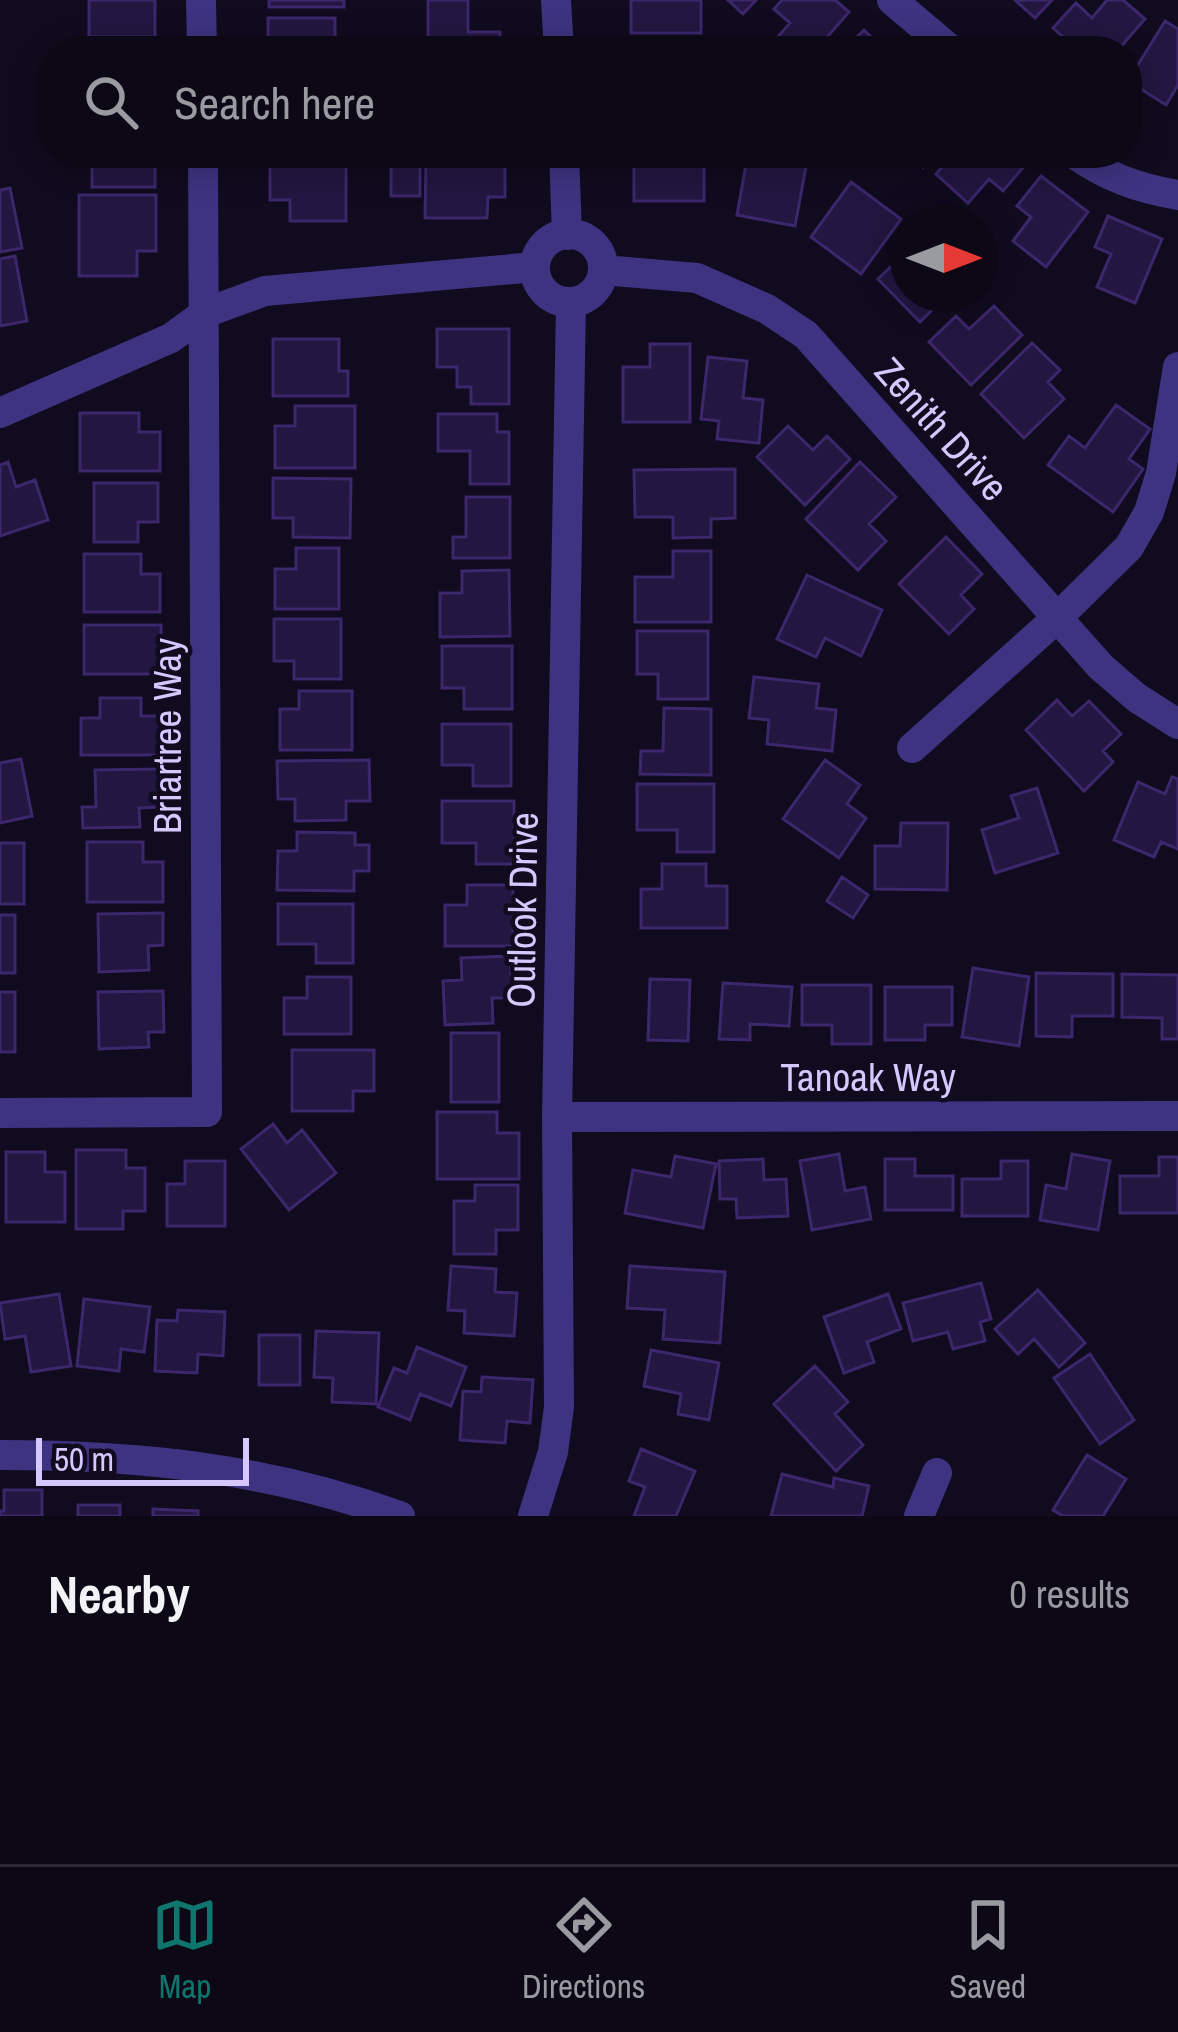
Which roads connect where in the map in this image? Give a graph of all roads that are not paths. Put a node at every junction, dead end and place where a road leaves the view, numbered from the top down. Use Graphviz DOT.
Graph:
graph roads {
  1 [pos="201,0"];
  2 [pos="556,0"];
  3 [pos="892,0"];
  4 [pos="202,36"];
  5 [pos="558,36"];
  6 [pos="934,36"];
  7 [pos="203,168"];
  8 [pos="564,168"];
  9 [pos="1098,168"];
  10 [pos="1178,195"];
  11 [pos="567,235"];
  12 [pos="535,267"];
  13 [pos="603,270"];
  14 [pos="571,302"];
  15 [pos="205,313"];
  16 [pos="1178,367"];
  17 [pos="0,413"];
  18 [pos="1057,618"];
  19 [pos="1178,724"];
  20 [pos="912,748"];
  21 [pos="0,1113"];
  22 [pos="1178,1116"];
  23 [pos="557,1117"];
  24 [pos="0,1455"];
  25 [pos="937,1473"];
  26 [pos="400,1516"];
  27 [pos="533,1516"];
  28 [pos="919,1516"];
  1 -- 4 [label="street"];
  2 -- 5 [label="street"];
  3 -- 6 [label="street"];
  7 -- 15 [label="street, Briartree Way"];
  8 -- 11 [label="street"];
  9 -- 10 [label="street"];
  11 -- 12 [label="street"];
  11 -- 13 [label="street"];
  12 -- 14 [label="street"];
  12 -- 15 [label="street"];
  13 -- 14 [label="street"];
  13 -- 18 [label="street, Zenith Drive"];
  14 -- 23 [label="street, Outlook Drive"];
  15 -- 17 [label="street"];
  15 -- 21 [label="street, Briartree Way"];
  16 -- 18 [label="street"];
  18 -- 19 [label="street, Zenith Drive"];
  18 -- 20 [label="street"];
  22 -- 23 [label="street, Tanoak Way"];
  23 -- 27 [label="street, Outlook Drive"];
  24 -- 26 [label="street"];
  25 -- 28 [label="street"];
}
